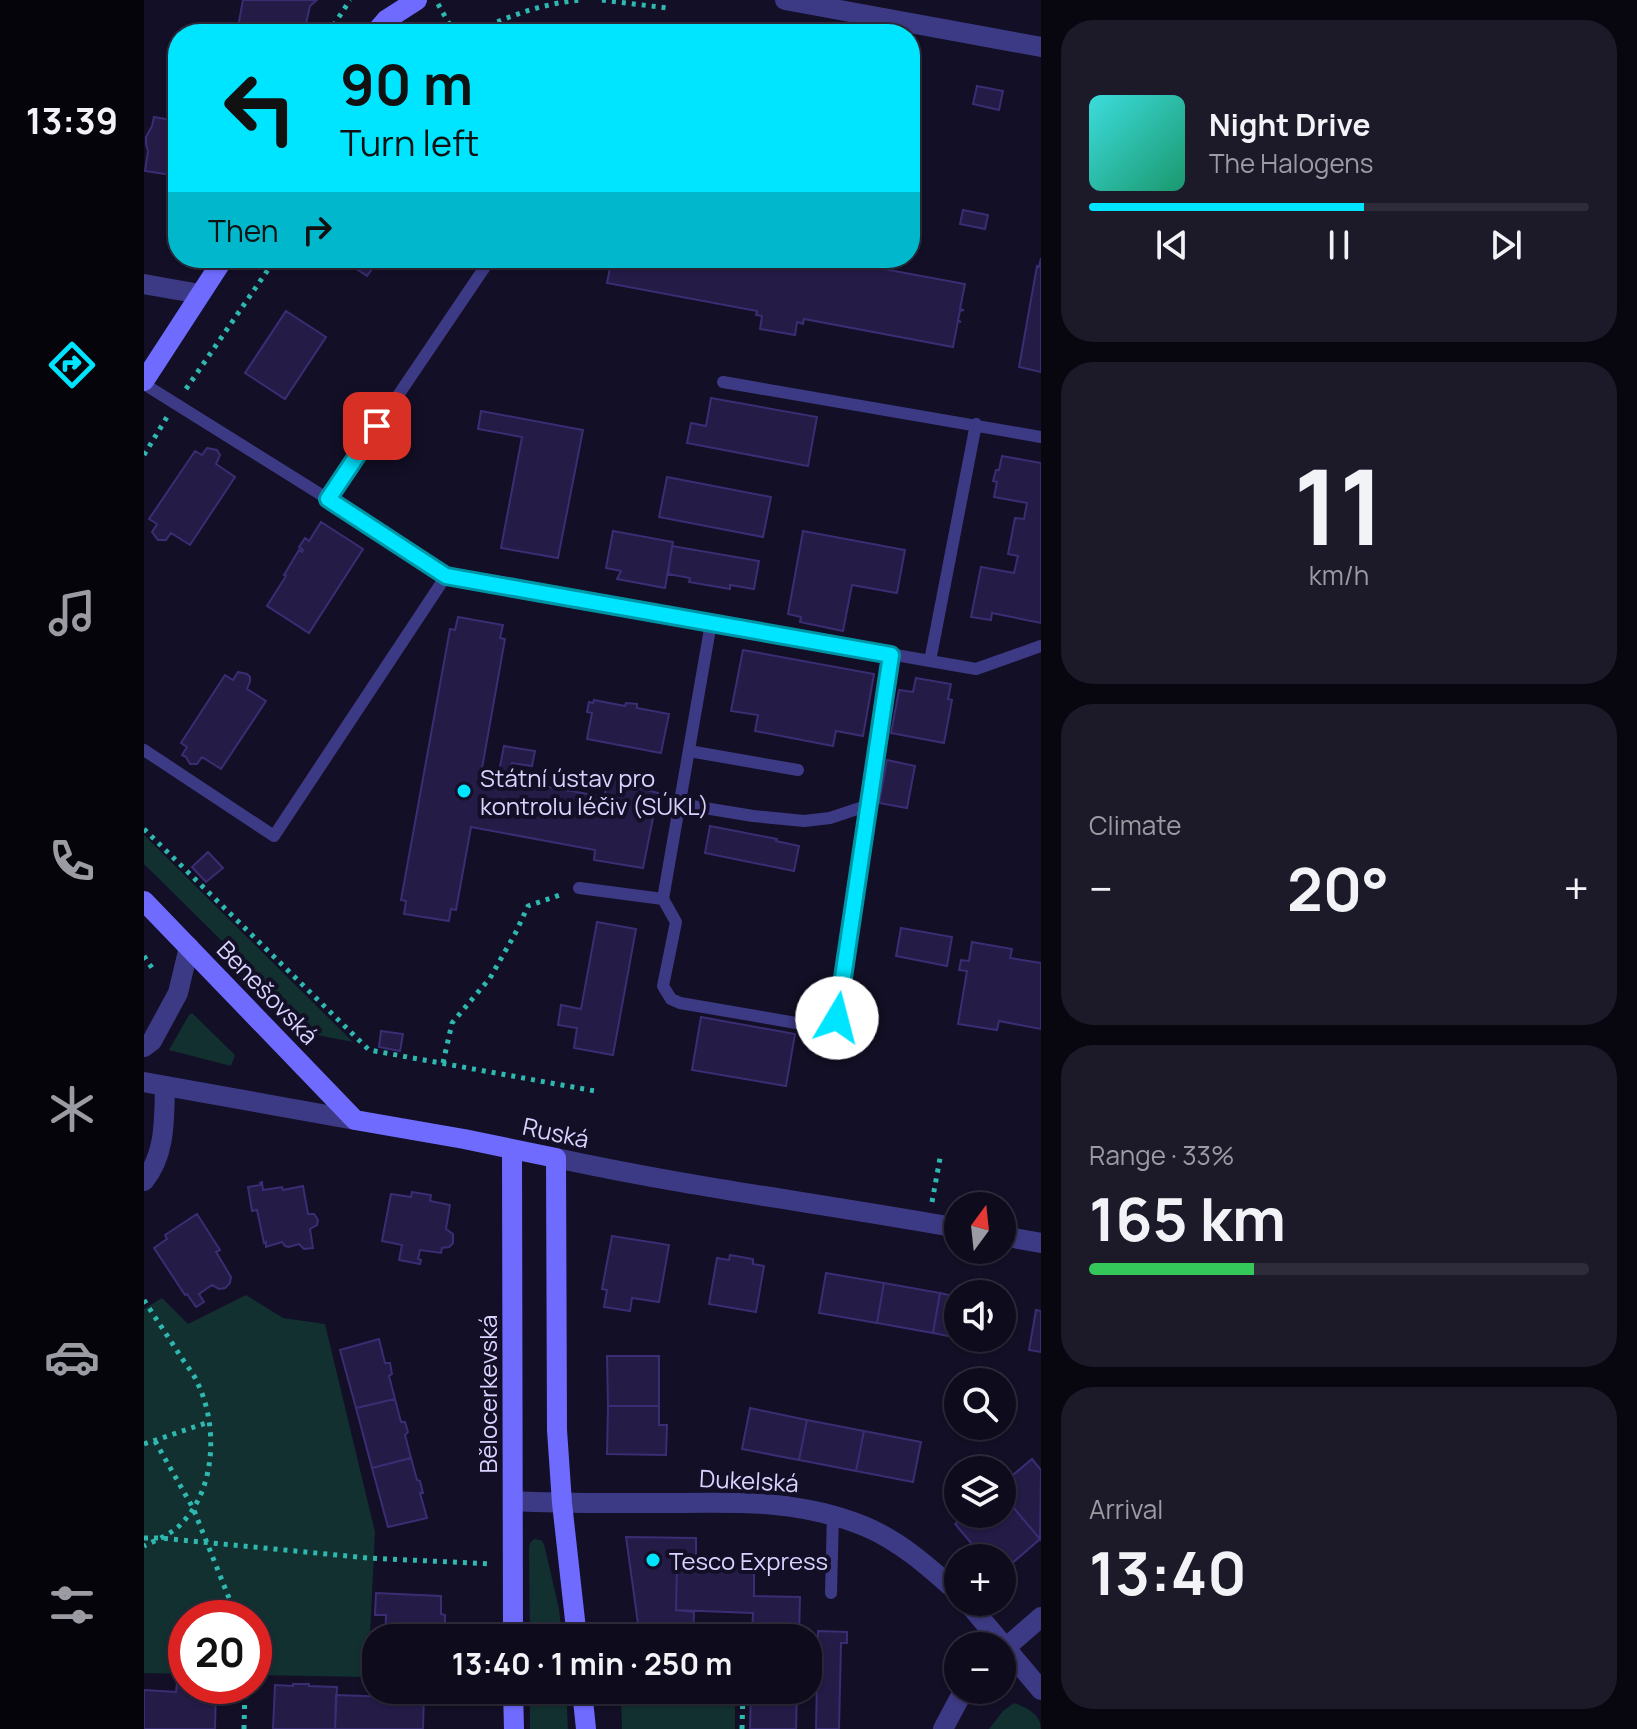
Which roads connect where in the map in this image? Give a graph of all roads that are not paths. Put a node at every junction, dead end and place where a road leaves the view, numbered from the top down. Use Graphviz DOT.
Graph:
graph roads {
  1 [pos="417,0"];
  2 [pos="785,0"];
  3 [pos="382,18"];
  4 [pos="916,24"];
  5 [pos="920,25"];
  6 [pos="1041,47"];
  7 [pos="217,268"];
  8 [pos="484,268"];
  9 [pos="144,284"];
  10 [pos="200,294"];
  11 [pos="144,382"];
  12 [pos="723,382"];
  13 [pos="976,424"];
  14 [pos="1041,437"];
  15 [pos="328,499"];
  16 [pos="446,576"];
  17 [pos="711,623"];
  18 [pos="1041,646"];
  19 [pos="891,655"];
  20 [pos="930,661"];
  21 [pos="144,750"];
  22 [pos="689,751"];
  23 [pos="798,770"];
  24 [pos="680,804"];
  25 [pos="869,805"];
  26 [pos="579,888"];
  27 [pos="663,899"];
  28 [pos="144,901"];
  29 [pos="189,947"];
  30 [pos="144,1047"];
  31 [pos="144,1082"];
  32 [pos="165,1086"];
  33 [pos="355,1120"];
  34 [pos="512,1150"];
  35 [pos="556,1158"];
  36 [pos="144,1181"];
  37 [pos="944,1225"];
  38 [pos="1016,1239"];
  39 [pos="1041,1243"];
  40 [pos="513,1501"];
  41 [pos="562,1503"];
  42 [pos="833,1515"];
  43 [pos="944,1581"];
  44 [pos="831,1593"];
  45 [pos="978,1616"];
  46 [pos="1041,1617"];
  47 [pos="513,1624"];
  48 [pos="575,1624"];
  49 [pos="991,1632"];
  50 [pos="1016,1638"];
  51 [pos="1016,1662"];
  52 [pos="1041,1690"];
  53 [pos="513,1704"];
  54 [pos="583,1704"];
  55 [pos="956,1704"];
  56 [pos="514,1729"];
  57 [pos="586,1729"];
  58 [pos="943,1729"];
  1 -- 3 [label="main road"];
  2 -- 4 [label="street"];
  5 -- 6 [label="street"];
  7 -- 10 [label="main road"];
  8 -- 15 [label="lane"];
  9 -- 10 [label="street"];
  10 -- 11 [label="main road"];
  11 -- 15 [label="lane"];
  12 -- 13 [label="lane"];
  13 -- 14 [label="lane"];
  13 -- 20 [label="lane"];
  15 -- 16 [label="lane"];
  16 -- 17 [label="lane"];
  16 -- 21 [label="lane"];
  17 -- 19 [label="lane"];
  17 -- 22 [label="lane"];
  18 -- 20 [label="lane"];
  19 -- 20 [label="lane"];
  19 -- 25 [label="lane"];
  22 -- 23 [label="lane"];
  22 -- 24 [label="lane"];
  24 -- 25 [label="lane"];
  24 -- 27 [label="lane"];
  25 -- 27 [label="lane"];
  26 -- 27 [label="lane"];
  28 -- 29 [label="main road, Benešovská"];
  29 -- 30 [label="street"];
  29 -- 33 [label="main road, Benešovská"];
  31 -- 32 [label="street, Ruská"];
  32 -- 33 [label="street, Ruská"];
  32 -- 36 [label="street"];
  33 -- 34 [label="main road, Ruská"];
  34 -- 35 [label="main road, Ruská"];
  34 -- 40 [label="main road, Bělocerkevská"];
  35 -- 37 [label="street, Ruská"];
  35 -- 41 [label="main road"];
  38 -- 39 [label="street"];
  40 -- 41 [label="street, Dukelská"];
  40 -- 47 [label="main road, Bělocerkevská"];
  41 -- 42 [label="street, Dukelská"];
  41 -- 48 [label="main road"];
  42 -- 43 [label="street, Dukelská"];
  42 -- 44 [label="lane"];
  45 -- 49 [label="street"];
  46 -- 50 [label="street"];
  51 -- 52 [label="street"];
  53 -- 56 [label="main road"];
  54 -- 57 [label="main road"];
  55 -- 58 [label="street"];
}
